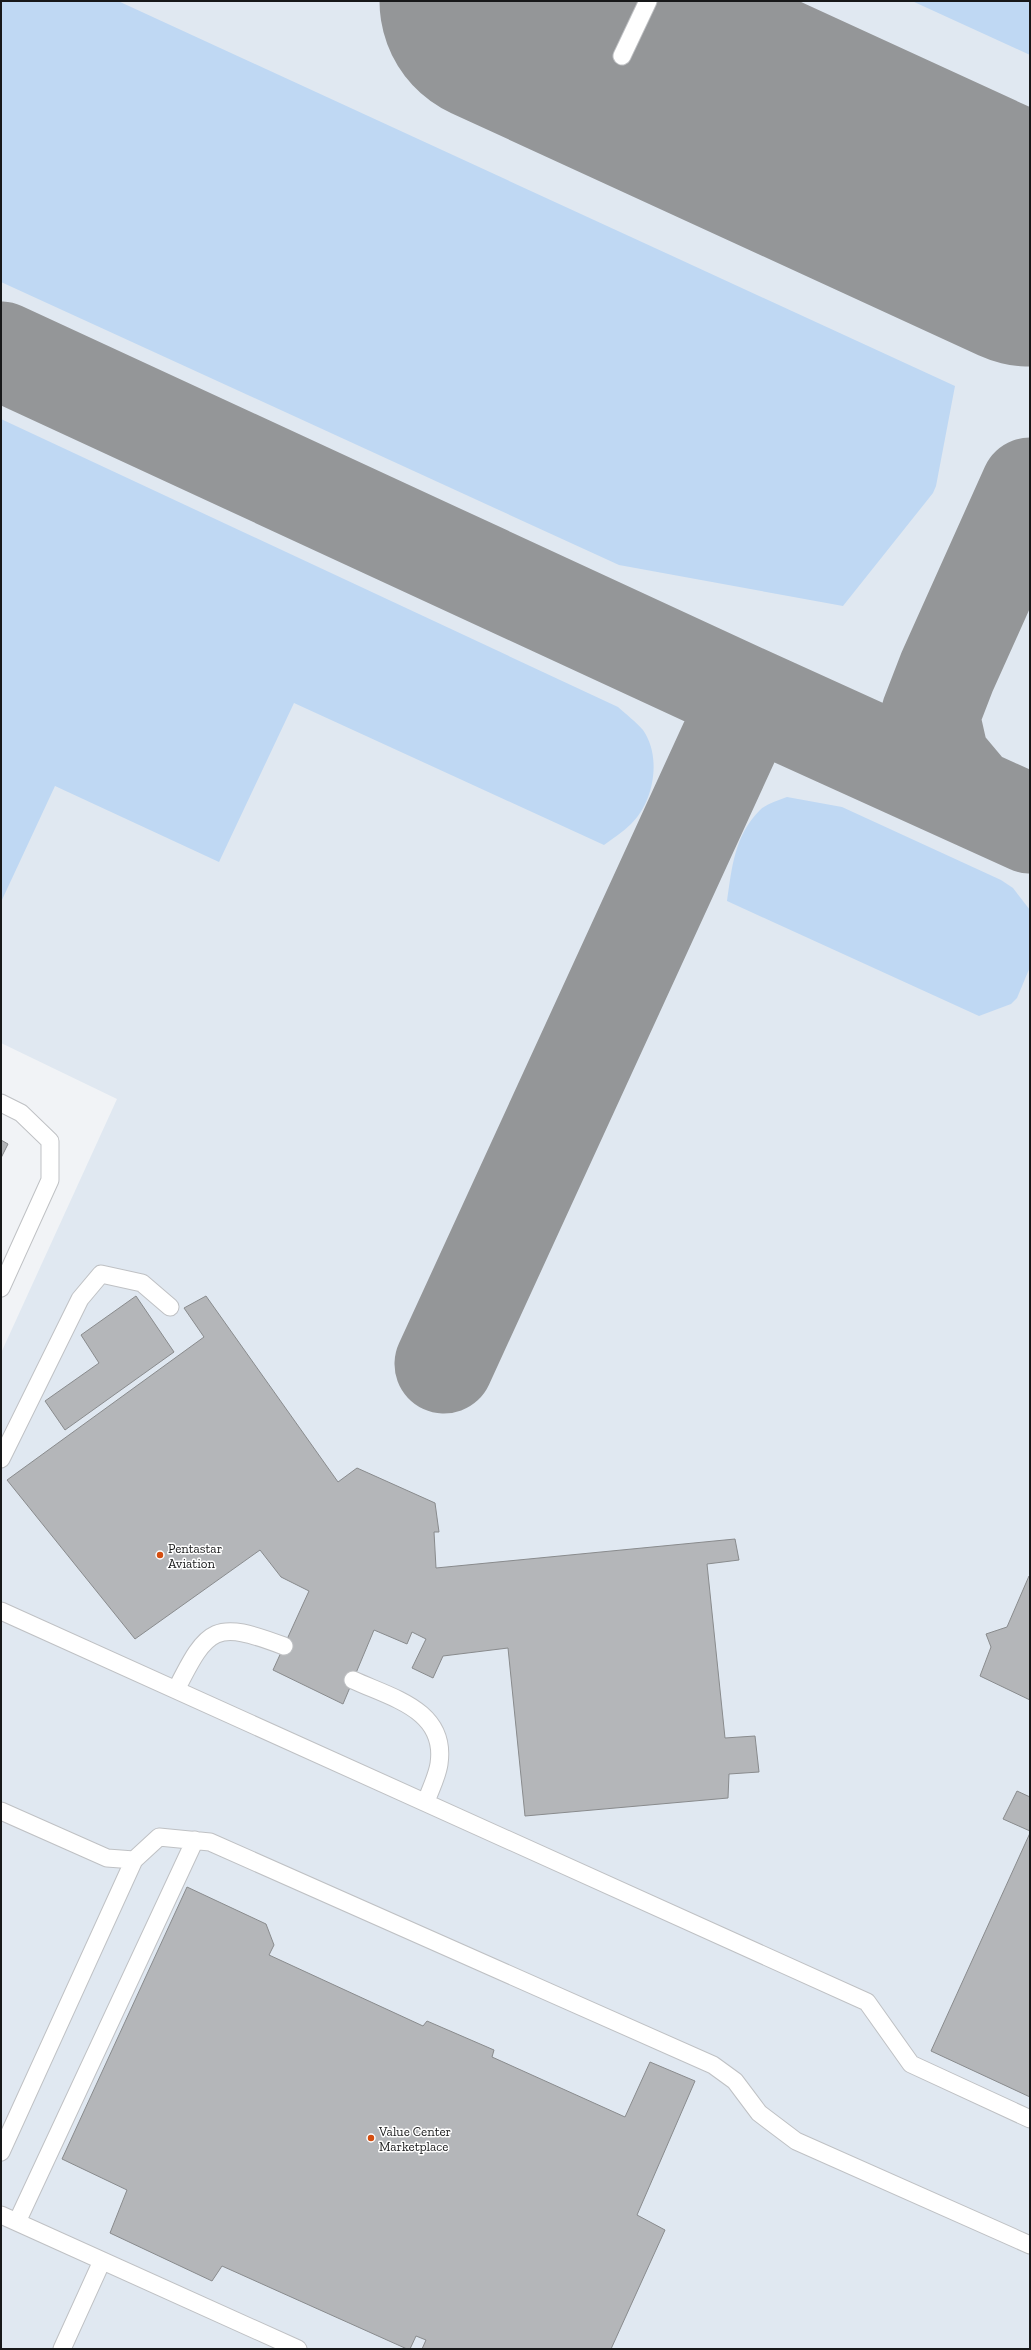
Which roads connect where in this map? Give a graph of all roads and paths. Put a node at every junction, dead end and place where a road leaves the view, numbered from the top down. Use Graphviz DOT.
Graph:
graph roads {
  1 [pos="648,1"];
  2 [pos="622,56"];
  3 [pos="1,1104"];
  4 [pos="1,1288"];
  5 [pos="170,1307"];
  6 [pos="1,1459"];
  7 [pos="1,1611"];
  8 [pos="284,1646"];
  9 [pos="353,1680"];
  10 [pos="176,1690"];
  11 [pos="426,1802"];
  12 [pos="1,1811"];
  13 [pos="195,1840"];
  14 [pos="134,1860"];
  15 [pos="1030,2119"];
  16 [pos="1,2152"];
  17 [pos="1,2215"];
  18 [pos="17,2222"];
  19 [pos="1030,2245"];
  20 [pos="102,2261"];
  21 [pos="62,2349"];
  22 [pos="298,2349"];
  1 -- 2 [label="lane"];
  3 -- 4 [label="lane"];
  5 -- 6 [label="lane"];
  7 -- 10 [label="lane"];
  8 -- 10 [label="lane"];
  9 -- 11 [label="lane"];
  10 -- 11 [label="lane"];
  11 -- 15 [label="lane"];
  12 -- 14 [label="lane"];
  13 -- 14 [label="lane"];
  13 -- 18 [label="lane"];
  13 -- 19 [label="lane"];
  14 -- 16 [label="lane"];
  17 -- 18 [label="lane"];
  18 -- 20 [label="lane"];
  20 -- 21 [label="lane"];
  20 -- 22 [label="lane"];
}
